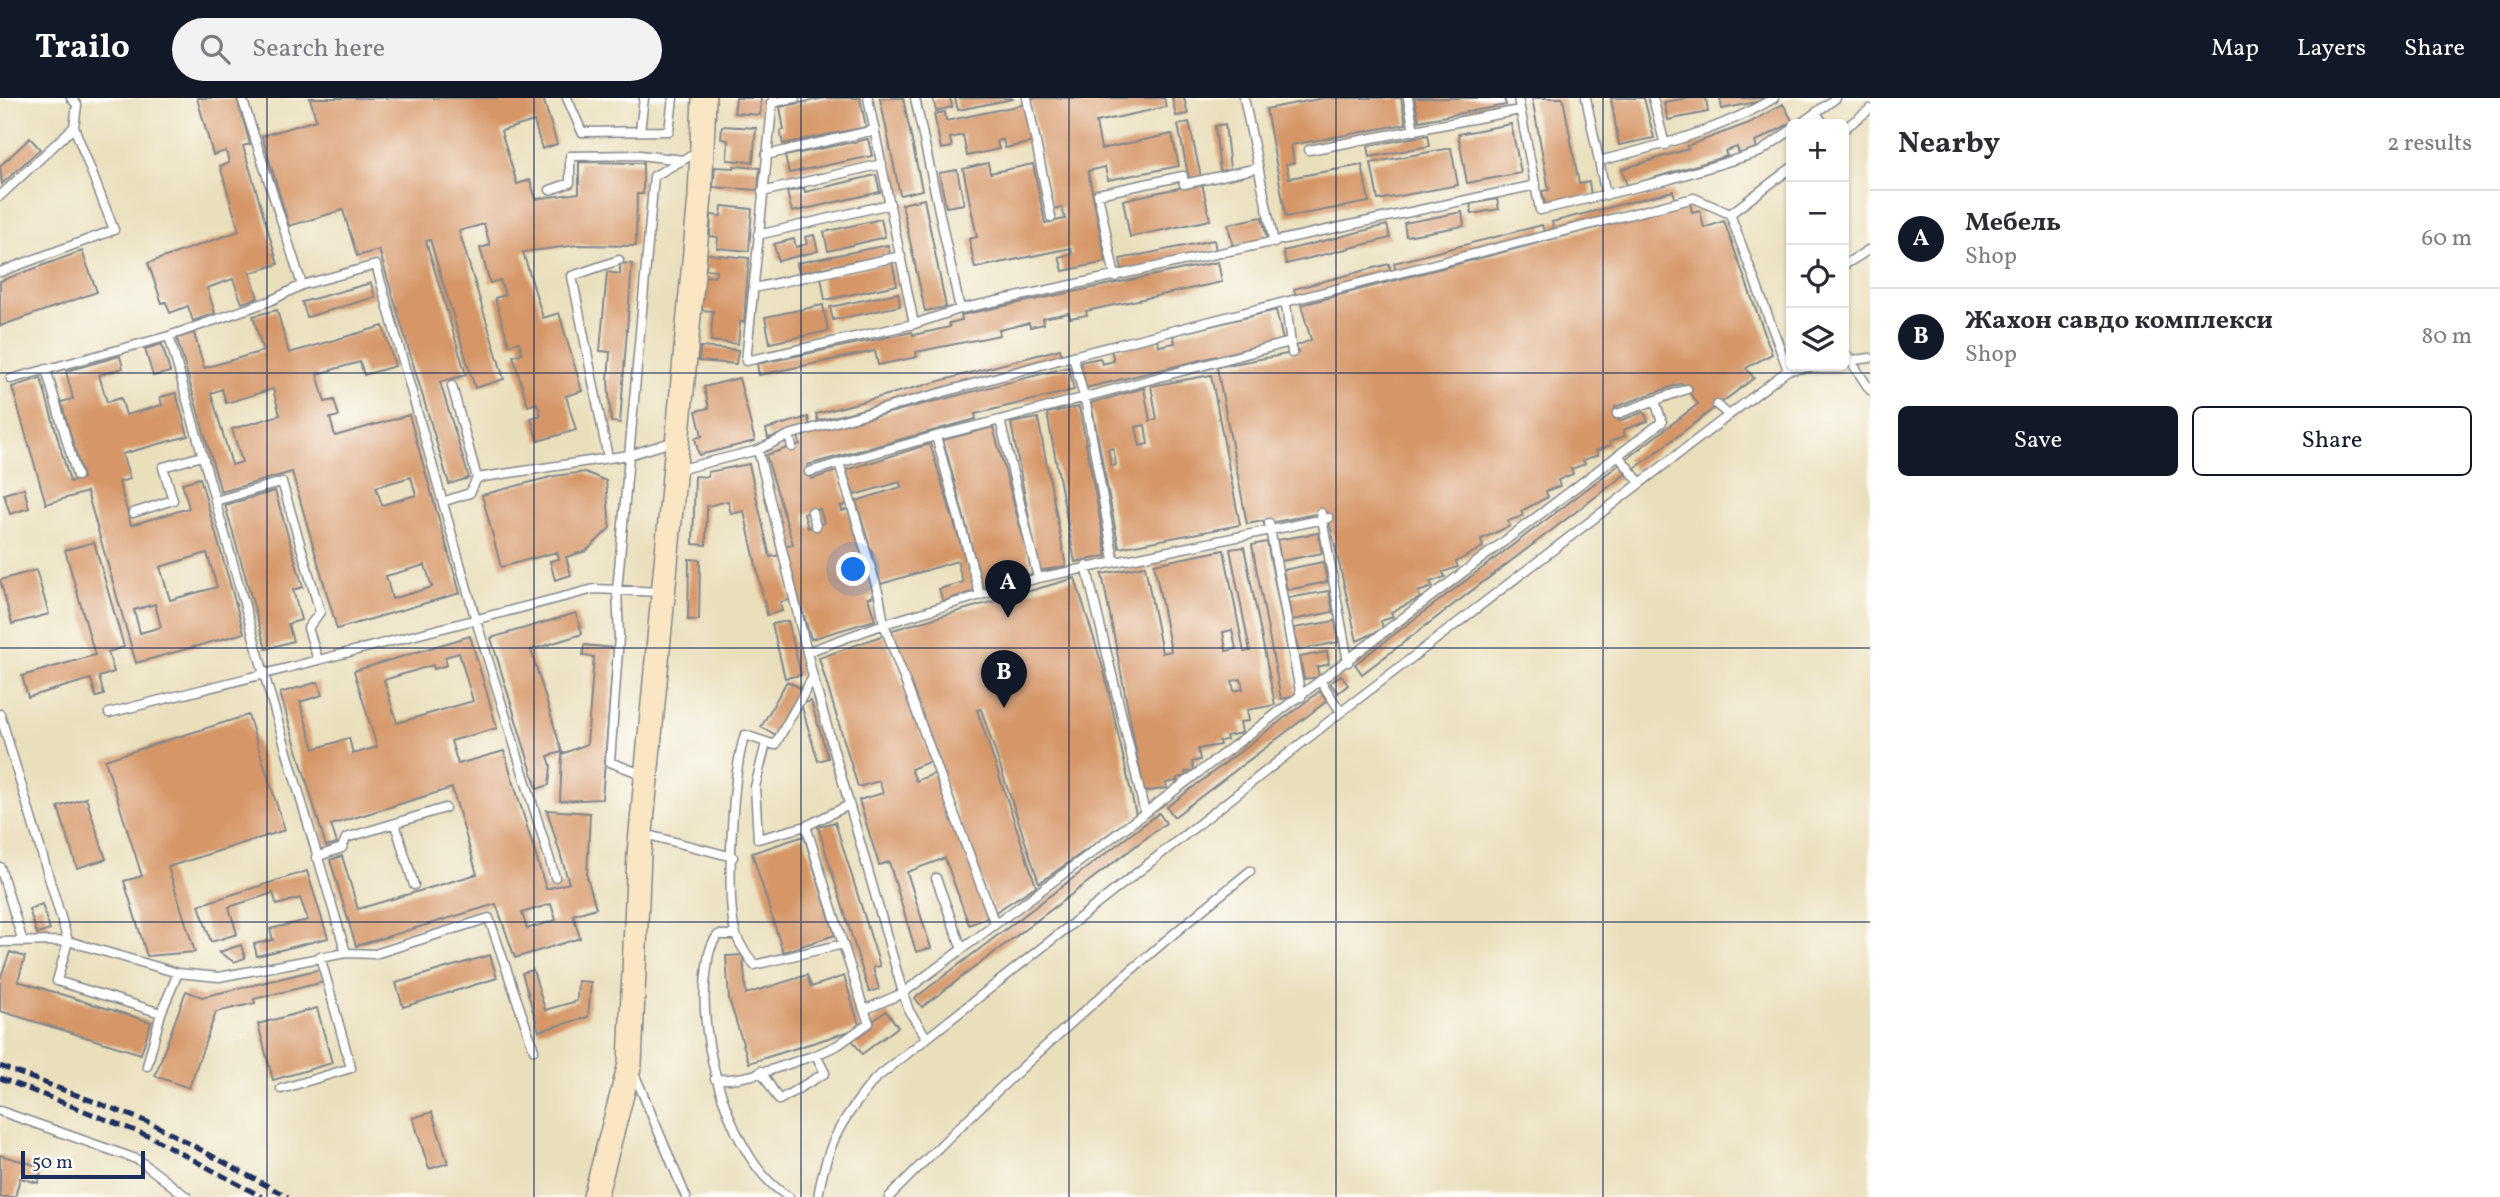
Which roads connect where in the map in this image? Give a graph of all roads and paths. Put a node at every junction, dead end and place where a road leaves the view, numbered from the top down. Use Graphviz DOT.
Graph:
graph roads {
  1 [pos="71,98"];
  2 [pos="242,98"];
  3 [pos="567,98"];
  4 [pos="644,98"];
  5 [pos="673,98"];
  6 [pos="704,98"];
  7 [pos="795,98"];
  8 [pos="868,98"];
  9 [pos="915,98"];
  10 [pos="1027,98"];
  11 [pos="1244,98"];
  12 [pos="1408,98"];
  13 [pos="1518,98"];
  14 [pos="1586,98"];
  15 [pos="1653,98"];
  16 [pos="1774,98"];
  17 [pos="1836,98"];
  18 [pos="772,101"];
  19 [pos="1870,109"];
  20 [pos="1520,110"];
  21 [pos="1816,113"];
  22 [pos="1807,119"];
  23 [pos="1820,119"];
  24 [pos="1849,125"];
  25 [pos="74,127"];
  26 [pos="875,130"];
  27 [pos="640,131"];
  28 [pos="1414,131"];
  29 [pos="1786,134"];
  30 [pos="1665,145"];
  31 [pos="1309,150"];
  32 [pos="693,155"];
  33 [pos="766,155"];
  34 [pos="1599,161"];
  35 [pos="882,164"];
  36 [pos="1258,168"];
  37 [pos="1786,172"];
  38 [pos="1536,185"];
  39 [pos="550,190"];
  40 [pos="762,192"];
  41 [pos="1606,195"];
  42 [pos="0,196"];
  43 [pos="890,204"];
  44 [pos="1730,214"];
  45 [pos="1051,217"];
  46 [pos="758,235"];
  47 [pos="1274,243"];
  48 [pos="1870,249"];
  49 [pos="901,256"];
  50 [pos="619,260"];
  51 [pos="1849,262"];
  52 [pos="0,272"];
  53 [pos="1115,277"];
  54 [pos="302,285"];
  55 [pos="754,288"];
  56 [pos="1286,304"];
  57 [pos="960,309"];
  58 [pos="914,324"];
  59 [pos="169,335"];
  60 [pos="1290,342"];
  61 [pos="1292,353"];
  62 [pos="1073,356"];
  63 [pos="1870,358"];
  64 [pos="1849,362"];
  65 [pos="1786,365"];
  66 [pos="1849,366"];
  67 [pos="46,369"];
  68 [pos="1787,371"];
  69 [pos="11,379"];
  70 [pos="452,386"];
  71 [pos="1687,389"];
  72 [pos="1870,390"];
  73 [pos="1085,398"];
  74 [pos="1655,401"];
  75 [pos="1717,405"];
  76 [pos="1617,414"];
  77 [pos="1729,415"];
  78 [pos="1000,420"];
  79 [pos="789,435"];
  80 [pos="936,436"];
  81 [pos="678,440"];
  82 [pos="792,447"];
  83 [pos="758,450"];
  84 [pos="629,455"];
  85 [pos="1618,455"];
  86 [pos="202,456"];
  87 [pos="608,458"];
  88 [pos="839,463"];
  89 [pos="675,470"];
  90 [pos="809,472"];
  91 [pos="77,476"];
  92 [pos="477,478"];
  93 [pos="1640,483"];
  94 [pos="215,501"];
  95 [pos="445,501"];
  96 [pos="812,512"];
  97 [pos="133,513"];
  98 [pos="816,526"];
  99 [pos="1270,527"];
  100 [pos="1114,560"];
  101 [pos="1086,566"];
  102 [pos="1038,578"];
  103 [pos="617,591"];
  104 [pos="663,592"];
  105 [pos="980,595"];
  106 [pos="475,617"];
  107 [pos="884,624"];
  108 [pos="807,652"];
  109 [pos="318,660"];
  110 [pos="1348,662"];
  111 [pos="264,674"];
  112 [pos="813,677"];
  113 [pos="1321,682"];
  114 [pos="1301,696"];
  115 [pos="1341,712"];
  116 [pos="109,713"];
  117 [pos="0,715"];
  118 [pos="766,743"];
  119 [pos="646,775"];
  120 [pos="849,805"];
  121 [pos="444,808"];
  122 [pos="1145,813"];
  123 [pos="395,824"];
  124 [pos="806,826"];
  125 [pos="641,833"];
  126 [pos="316,857"];
  127 [pos="733,857"];
  128 [pos="0,867"];
  129 [pos="1250,871"];
  130 [pos="555,877"];
  131 [pos="936,878"];
  132 [pos="414,885"];
  133 [pos="995,924"];
  134 [pos="736,935"];
  135 [pos="68,941"];
  136 [pos="0,942"];
  137 [pos="23,942"];
  138 [pos="843,944"];
  139 [pos="962,949"];
  140 [pos="346,953"];
  141 [pos="320,956"];
  142 [pos="178,972"];
  143 [pos="903,993"];
  144 [pos="864,1010"];
  145 [pos="161,1013"];
  146 [pos="927,1038"];
  147 [pos="534,1050"];
  148 [pos="816,1055"];
  149 [pos="630,1064"];
  150 [pos="146,1066"];
  151 [pos="761,1071"];
  152 [pos="715,1079"];
  153 [pos="281,1089"];
  154 [pos="0,1111"];
  155 [pos="187,1197"];
  156 [pos="595,1197"];
  157 [pos="686,1197"];
  158 [pos="789,1197"];
  159 [pos="818,1197"];
  160 [pos="889,1197"];
  1 -- 25 [label="lane"];
  2 -- 54 [label="lane"];
  3 -- 27 [label="lane"];
  4 -- 27 [label="lane"];
  5 -- 27 [label="lane"];
  6 -- 32 [label="main road"];
  7 -- 18 [label="lane"];
  8 -- 26 [label="lane"];
  9 -- 57 [label="lane"];
  10 -- 45 [label="lane"];
  11 -- 36 [label="lane"];
  12 -- 28 [label="lane"];
  13 -- 20 [label="lane"];
  14 -- 34 [label="lane"];
  15 -- 30 [label="lane"];
  16 -- 30 [label="lane"];
  17 -- 21 [label="lane"];
  18 -- 33 [label="lane"];
  19 -- 24 [label="lane"];
  20 -- 28 [label="lane"];
  20 -- 38 [label="lane"];
  21 -- 22 [label="lane"];
  21 -- 23 [label="lane"];
  25 -- 42 [label="lane"];
  25 -- 52 [label="lane"];
  26 -- 33 [label="lane"];
  26 -- 35 [label="lane"];
  28 -- 31 [label="lane"];
  29 -- 41 [label="lane"];
  30 -- 34 [label="lane"];
  32 -- 39 [label="lane"];
  32 -- 81 [label="main road"];
  32 -- 84 [label="lane"];
  33 -- 40 [label="lane"];
  34 -- 41 [label="lane"];
  35 -- 40 [label="lane"];
  35 -- 43 [label="lane"];
  36 -- 47 [label="lane"];
  36 -- 53 [label="lane"];
  37 -- 44 [label="lane"];
  38 -- 41 [label="lane"];
  38 -- 47 [label="lane"];
  40 -- 46 [label="lane"];
  43 -- 46 [label="lane"];
  43 -- 49 [label="lane"];
  44 -- 56 [label="lane"];
  44 -- 65 [label="lane"];
  46 -- 55 [label="lane"];
  47 -- 53 [label="lane"];
  48 -- 51 [label="lane"];
  49 -- 55 [label="lane"];
  49 -- 58 [label="lane"];
  50 -- 87 [label="lane"];
  53 -- 57 [label="lane"];
  54 -- 59 [label="lane"];
  54 -- 95 [label="lane"];
  55 -- 58 [label="lane"];
  56 -- 60 [label="lane"];
  56 -- 62 [label="lane"];
  57 -- 58 [label="lane"];
  59 -- 67 [label="lane"];
  59 -- 86 [label="lane"];
  60 -- 61 [label="lane"];
  60 -- 73 [label="lane"];
  62 -- 73 [label="lane"];
  62 -- 79 [label="lane"];
  63 -- 64 [label="lane"];
  66 -- 72 [label="lane"];
  67 -- 69 [label="lane"];
  67 -- 91 [label="lane"];
  68 -- 77 [label="lane"];
  70 -- 92 [label="lane"];
  71 -- 74 [label="lane"];
  73 -- 78 [label="lane"];
  73 -- 100 [label="lane"];
  74 -- 76 [label="lane"];
  74 -- 85 [label="lane"];
  75 -- 77 [label="lane"];
  77 -- 93 [label="lane"];
  78 -- 80 [label="lane"];
  78 -- 102 [label="lane"];
  79 -- 82 [label="lane"];
  79 -- 83 [label="lane"];
  80 -- 88 [label="lane"];
  80 -- 105 [label="lane"];
  81 -- 84 [label="lane"];
  81 -- 89 [label="main road"];
  83 -- 89 [label="lane"];
  83 -- 108 [label="lane"];
  84 -- 87 [label="lane"];
  84 -- 103 [label="lane"];
  85 -- 93 [label="lane"];
  85 -- 110 [label="lane"];
  86 -- 94 [label="lane"];
  86 -- 97 [label="lane"];
  87 -- 92 [label="lane"];
  88 -- 90 [label="lane"];
  88 -- 107 [label="lane"];
  89 -- 104 [label="main road"];
  92 -- 95 [label="lane"];
  93 -- 115 [label="lane"];
  94 -- 109 [label="lane"];
  94 -- 111 [label="lane"];
  95 -- 106 [label="lane"];
  96 -- 98 [label="lane"];
  99 -- 100 [label="lane"];
  99 -- 110 [label="lane"];
  99 -- 114 [label="lane"];
  100 -- 101 [label="lane"];
  101 -- 102 [label="lane"];
  101 -- 122 [label="lane"];
  102 -- 105 [label="lane"];
  103 -- 104 [label="lane"];
  103 -- 106 [label="lane"];
  103 -- 119 [label="lane"];
  104 -- 119 [label="main road"];
  105 -- 107 [label="lane"];
  106 -- 109 [label="lane"];
  106 -- 130 [label="lane"];
  107 -- 108 [label="lane"];
  107 -- 133 [label="lane"];
  108 -- 112 [label="lane"];
  109 -- 111 [label="lane"];
  110 -- 113 [label="lane"];
  111 -- 116 [label="lane"];
  111 -- 126 [label="lane"];
  112 -- 118 [label="lane"];
  112 -- 120 [label="lane"];
  113 -- 114 [label="lane"];
  113 -- 115 [label="lane"];
  114 -- 122 [label="lane"];
  115 -- 146 [label="lane"];
  117 -- 135 [label="lane"];
  118 -- 124 [label="lane"];
  118 -- 127 [label="lane"];
  119 -- 125 [label="main road"];
  120 -- 124 [label="lane"];
  120 -- 143 [label="lane"];
  121 -- 123 [label="lane"];
  122 -- 133 [label="lane"];
  123 -- 126 [label="lane"];
  123 -- 132 [label="lane"];
  124 -- 138 [label="lane"];
  125 -- 127 [label="lane"];
  125 -- 149 [label="main road"];
  126 -- 140 [label="lane"];
  127 -- 134 [label="lane"];
  128 -- 137 [label="lane"];
  129 -- 160 [label="lane"];
  131 -- 139 [label="lane"];
  133 -- 139 [label="lane"];
  134 -- 138 [label="lane"];
  134 -- 152 [label="lane"];
  135 -- 137 [label="lane"];
  135 -- 142 [label="lane"];
  135 -- 145 [label="lane"];
  136 -- 137 [label="lane"];
  138 -- 144 [label="lane"];
  139 -- 143 [label="lane"];
  140 -- 141 [label="lane"];
  140 -- 147 [label="lane"];
  141 -- 142 [label="lane"];
  141 -- 153 [label="lane"];
  142 -- 145 [label="lane"];
  143 -- 144 [label="lane"];
  143 -- 146 [label="lane"];
  144 -- 148 [label="lane"];
  145 -- 150 [label="lane"];
  146 -- 159 [label="lane"];
  148 -- 151 [label="lane"];
  148 -- 151 [label="lane"];
  149 -- 156 [label="main road"];
  149 -- 157 [label="lane"];
  151 -- 152 [label="lane"];
  152 -- 158 [label="lane"];
  154 -- 155 [label="lane"];
}
